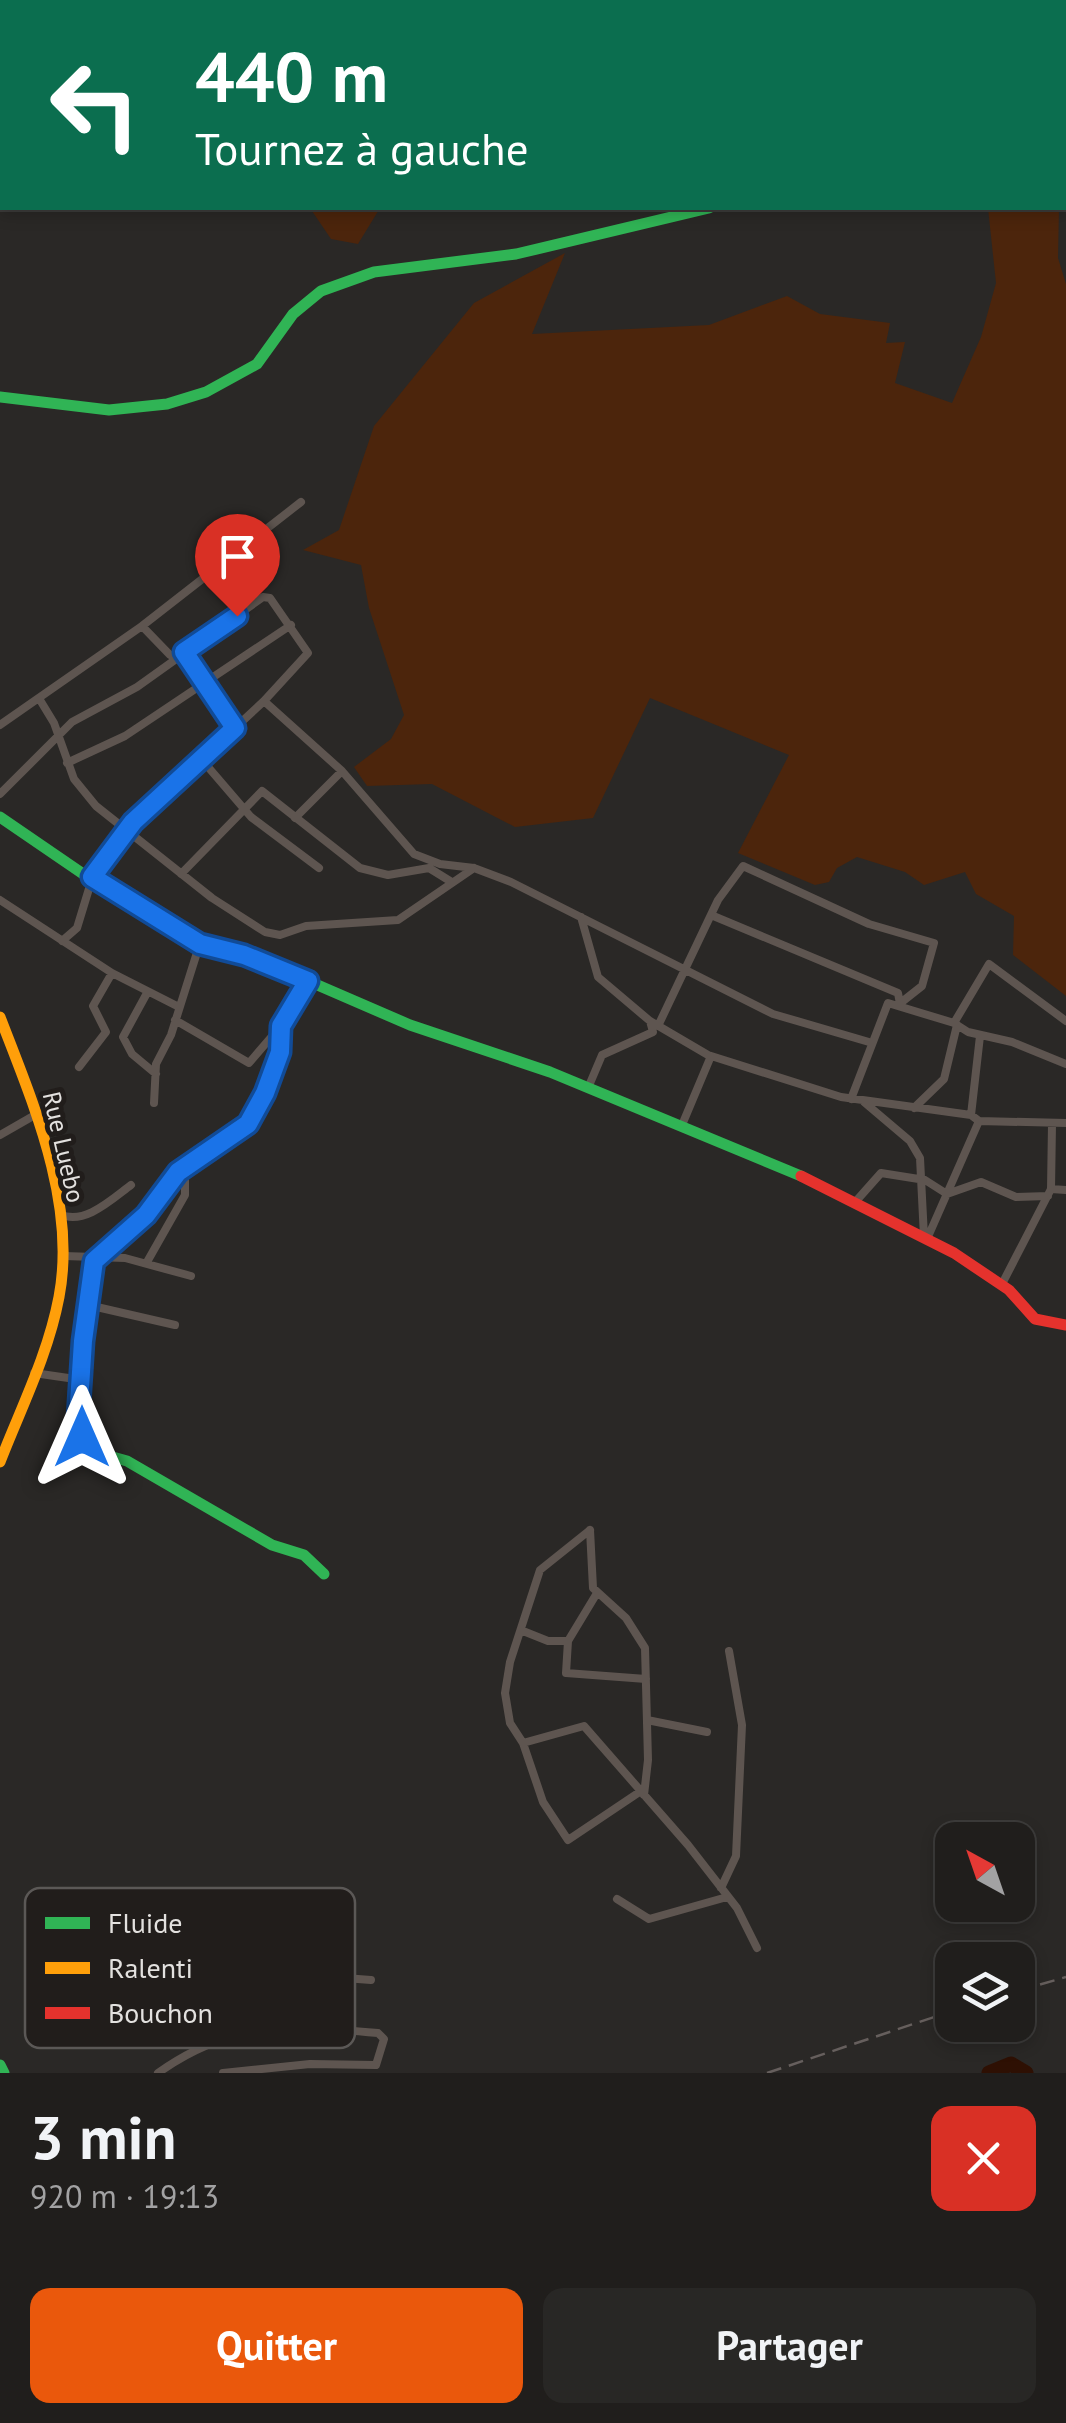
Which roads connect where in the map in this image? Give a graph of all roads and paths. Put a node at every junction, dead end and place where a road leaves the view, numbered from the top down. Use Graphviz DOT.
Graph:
graph roads {
  1 [pos="701,210"];
  2 [pos="0,397"];
  3 [pos="301,502"];
  4 [pos="291,625"];
  5 [pos="142,626"];
  6 [pos="181,654"];
  7 [pos="205,685"];
  8 [pos="40,700"];
  9 [pos="264,701"];
  10 [pos="0,725"];
  11 [pos="235,728"];
  12 [pos="57,734"];
  13 [pos="46,746"];
  14 [pos="61,752"];
  15 [pos="202,760"];
  16 [pos="67,764"];
  17 [pos="342,771"];
  18 [pos="0,794"];
  19 [pos="242,808"];
  20 [pos="0,817"];
  21 [pos="295,818"];
  22 [pos="126,829"];
  23 [pos="319,868"];
  24 [pos="474,868"];
  25 [pos="181,874"];
  26 [pos="92,877"];
  27 [pos="450,882"];
  28 [pos="0,900"];
  29 [pos="711,915"];
  30 [pos="580,917"];
  31 [pos="62,941"];
  32 [pos="200,944"];
  33 [pos="684,969"];
  34 [pos="112,974"];
  35 [pos="308,981"];
  36 [pos="147,993"];
  37 [pos="901,1003"];
  38 [pos="177,1006"];
  39 [pos="0,1017"];
  40 [pos="175,1020"];
  41 [pos="1066,1021"];
  42 [pos="654,1024"];
  43 [pos="955,1024"];
  44 [pos="281,1026"];
  45 [pos="980,1036"];
  46 [pos="870,1042"];
  47 [pos="260,1052"];
  48 [pos="280,1052"];
  49 [pos="711,1056"];
  50 [pos="1066,1064"];
  51 [pos="79,1067"];
  52 [pos="156,1074"];
  53 [pos="588,1088"];
  54 [pos="850,1099"];
  55 [pos="863,1101"];
  56 [pos="154,1103"];
  57 [pos="914,1108"];
  58 [pos="34,1115"];
  59 [pos="975,1118"];
  60 [pos="1066,1123"];
  61 [pos="1052,1124"];
  62 [pos="682,1125"];
  63 [pos="0,1135"];
  64 [pos="184,1167"];
  65 [pos="921,1179"];
  66 [pos="131,1185"];
  67 [pos="1066,1190"];
  68 [pos="1050,1193"];
  69 [pos="947,1194"];
  70 [pos="857,1200"];
  71 [pos="56,1211"];
  72 [pos="925,1238"];
  73 [pos="100,1254"];
  74 [pos="64,1256"];
  75 [pos="147,1262"];
  76 [pos="191,1276"];
  77 [pos="1002,1284"];
  78 [pos="88,1305"];
  79 [pos="175,1325"];
  80 [pos="1066,1325"];
  81 [pos="34,1373"];
  82 [pos="82,1380"];
  83 [pos="1,1457"];
  84 [pos="324,1574"];
  85 [pos="597,1593"];
  86 [pos="523,1630"];
  87 [pos="568,1641"];
  88 [pos="729,1651"];
  89 [pos="646,1679"];
  90 [pos="647,1720"];
  91 [pos="707,1732"];
  92 [pos="523,1743"];
  93 [pos="642,1793"];
  94 [pos="721,1888"];
  95 [pos="727,1897"];
  96 [pos="617,1899"];
  97 [pos="757,1948"];
  98 [pos="355,1979"];
  99 [pos="371,1980"];
  100 [pos="355,2031"];
  101 [pos="202,2048"];
  102 [pos="0,2065"];
  103 [pos="259,2072"];
  104 [pos="4,2073"];
  105 [pos="158,2073"];
  106 [pos="222,2073"];
  1 -- 2 [label="street"];
  3 -- 5 [label="street"];
  4 -- 6 [label="street"];
  4 -- 7 [label="street"];
  4 -- 9 [label="street"];
  5 -- 6 [label="street"];
  5 -- 8 [label="street"];
  6 -- 7 [label="street"];
  6 -- 12 [label="street"];
  7 -- 11 [label="street"];
  7 -- 16 [label="street"];
  8 -- 10 [label="street"];
  8 -- 12 [label="street"];
  9 -- 11 [label="street"];
  9 -- 17 [label="street"];
  11 -- 15 [label="street"];
  12 -- 13 [label="street"];
  12 -- 14 [label="street"];
  13 -- 14 [label="street"];
  13 -- 18 [label="street"];
  14 -- 16 [label="street"];
  15 -- 19 [label="street"];
  15 -- 22 [label="street"];
  16 -- 22 [label="street"];
  17 -- 21 [label="street"];
  17 -- 24 [label="street"];
  19 -- 21 [label="street"];
  19 -- 23 [label="street"];
  19 -- 25 [label="street"];
  20 -- 26 [label="street"];
  21 -- 27 [label="street"];
  22 -- 25 [label="street"];
  22 -- 26 [label="street"];
  24 -- 27 [label="street"];
  24 -- 30 [label="street"];
  25 -- 27 [label="street"];
  26 -- 31 [label="street"];
  26 -- 32 [label="street"];
  28 -- 31 [label="street"];
  29 -- 33 [label="street"];
  29 -- 37 [label="street"];
  29 -- 37 [label="street"];
  30 -- 33 [label="street"];
  30 -- 42 [label="street"];
  31 -- 34 [label="street"];
  32 -- 35 [label="street"];
  32 -- 38 [label="street"];
  33 -- 42 [label="street"];
  33 -- 46 [label="street"];
  34 -- 36 [label="street"];
  34 -- 51 [label="street"];
  35 -- 44 [label="street"];
  35 -- 53 [label="street"];
  36 -- 38 [label="street"];
  36 -- 52 [label="street"];
  37 -- 43 [label="street"];
  37 -- 46 [label="street"];
  38 -- 40 [label="street"];
  39 -- 58 [label="street, Rue Luebo"];
  40 -- 47 [label="street"];
  40 -- 52 [label="street"];
  41 -- 43 [label="street"];
  42 -- 49 [label="street"];
  42 -- 53 [label="street"];
  43 -- 45 [label="street"];
  43 -- 57 [label="street"];
  44 -- 47 [label="street"];
  44 -- 48 [label="street"];
  45 -- 50 [label="street"];
  45 -- 59 [label="street"];
  46 -- 54 [label="street"];
  47 -- 48 [label="street"];
  48 -- 64 [label="street"];
  49 -- 54 [label="street"];
  49 -- 62 [label="street"];
  52 -- 56 [label="street"];
  53 -- 62 [label="street"];
  54 -- 55 [label="street"];
  55 -- 57 [label="street"];
  55 -- 65 [label="street"];
  57 -- 59 [label="street"];
  58 -- 63 [label="street"];
  58 -- 71 [label="street, Rue Luebo"];
  59 -- 61 [label="street"];
  59 -- 69 [label="street"];
  60 -- 61 [label="street"];
  61 -- 68 [label="street"];
  62 -- 70 [label="street"];
  64 -- 73 [label="street"];
  64 -- 75 [label="street"];
  65 -- 69 [label="street"];
  65 -- 70 [label="street"];
  65 -- 72 [label="street"];
  66 -- 71 [label="street"];
  67 -- 68 [label="street"];
  68 -- 69 [label="street"];
  68 -- 77 [label="street"];
  69 -- 72 [label="street"];
  70 -- 72 [label="street"];
  71 -- 74 [label="street, Rue Luebo"];
  72 -- 77 [label="street"];
  73 -- 74 [label="street"];
  73 -- 75 [label="street"];
  73 -- 78 [label="street"];
  74 -- 81 [label="street, Rue Luebo"];
  75 -- 76 [label="street"];
  77 -- 80 [label="street"];
  78 -- 79 [label="street"];
  78 -- 82 [label="street"];
  81 -- 82 [label="street"];
  81 -- 83 [label="street, Rue Luebo"];
  82 -- 84 [label="street"];
  85 -- 86 [label="street"];
  85 -- 87 [label="street"];
  85 -- 89 [label="street"];
  86 -- 87 [label="street"];
  86 -- 92 [label="street"];
  87 -- 89 [label="street"];
  88 -- 94 [label="street"];
  89 -- 90 [label="street"];
  90 -- 91 [label="street"];
  90 -- 93 [label="street"];
  92 -- 93 [label="street"];
  92 -- 93 [label="street"];
  93 -- 94 [label="street"];
  94 -- 95 [label="street"];
  95 -- 96 [label="street"];
  95 -- 97 [label="street"];
  98 -- 99 [label="street"];
  100 -- 103 [label="street"];
  101 -- 105 [label="street"];
  102 -- 104 [label="street"];
  103 -- 106 [label="street"];
}
